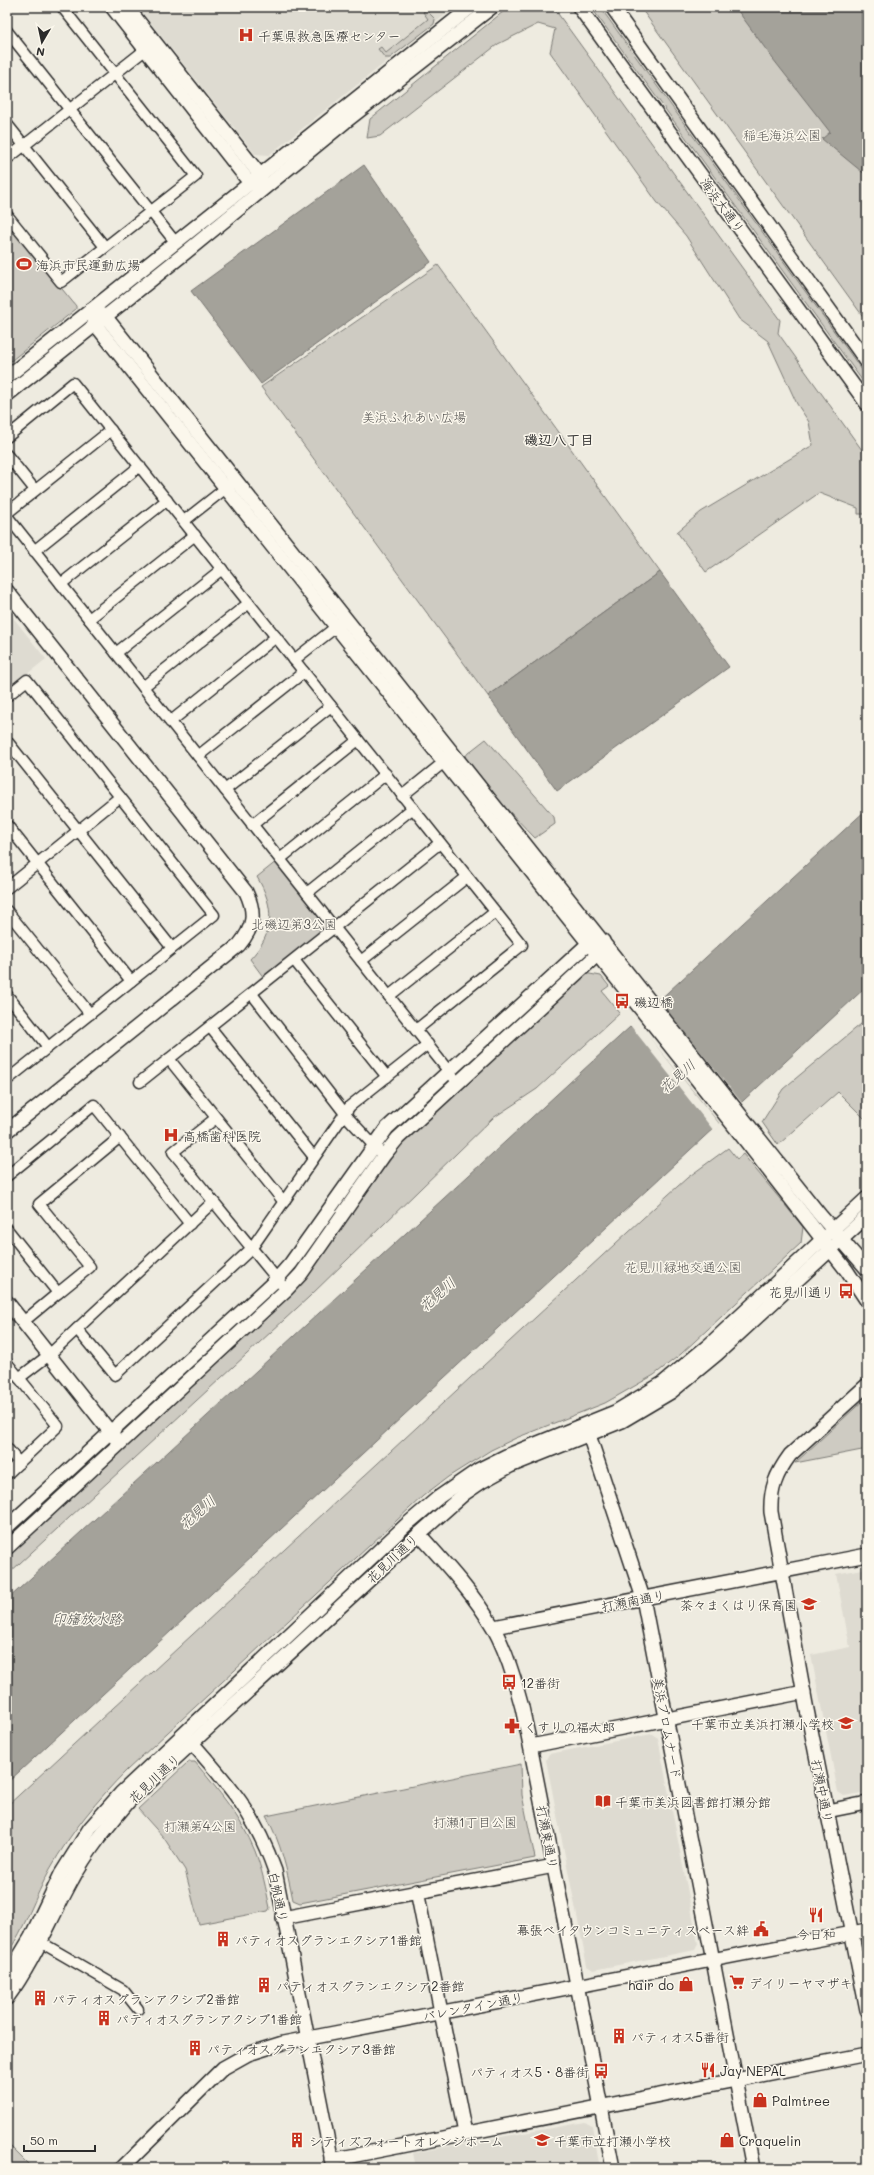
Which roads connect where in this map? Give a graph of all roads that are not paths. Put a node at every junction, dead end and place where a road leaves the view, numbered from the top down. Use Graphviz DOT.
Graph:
graph roads {
  1 [pos="62,7"];
  2 [pos="112,7"];
  3 [pos="127,7"];
  4 [pos="471,7"];
  5 [pos="492,7"];
  6 [pos="579,7"];
  7 [pos="612,7"];
  8 [pos="450,23"];
  9 [pos="7,31"];
  10 [pos="459,34"];
  11 [pos="150,46"];
  12 [pos="388,71"];
  13 [pos="115,74"];
  14 [pos="397,82"];
  15 [pos="69,110"];
  16 [pos="7,124"];
  17 [pos="24,146"];
  18 [pos="7,159"];
  19 [pos="255,179"];
  20 [pos="263,189"];
  21 [pos="151,211"];
  22 [pos="7,215"];
  23 [pos="176,243"];
  24 [pos="105,247"];
  25 [pos="91,310"];
  26 [pos="100,320"];
  27 [pos="867,362"];
  28 [pos="7,377"];
  29 [pos="7,395"];
  30 [pos="867,404"];
  31 [pos="111,430"];
  32 [pos="7,437"];
  33 [pos="7,455"];
  34 [pos="140,466"];
  35 [pos="230,484"];
  36 [pos="35,490"];
  37 [pos="167,500"];
  38 [pos="7,513"];
  39 [pos="7,516"];
  40 [pos="184,521"];
  41 [pos="195,535"];
  42 [pos="34,551"];
  43 [pos="222,569"];
  44 [pos="61,584"];
  45 [pos="7,591"];
  46 [pos="249,603"];
  47 [pos="89,619"];
  48 [pos="341,623"];
  49 [pos="276,638"];
  50 [pos="116,653"];
  51 [pos="294,660"];
  52 [pos="304,672"];
  53 [pos="143,687"];
  54 [pos="7,696"];
  55 [pos="331,706"];
  56 [pos="170,722"];
  57 [pos="358,740"];
  58 [pos="7,741"];
  59 [pos="198,756"];
  60 [pos="449,759"];
  61 [pos="386,774"];
  62 [pos="225,790"];
  63 [pos="402,796"];
  64 [pos="120,797"];
  65 [pos="413,808"];
  66 [pos="7,824"];
  67 [pos="252,825"];
  68 [pos="78,831"];
  69 [pos="440,843"];
  70 [pos="280,859"];
  71 [pos="38,863"];
  72 [pos="468,877"];
  73 [pos="7,888"];
  74 [pos="307,893"];
  75 [pos="7,911"];
  76 [pos="495,912"];
  77 [pos="334,928"];
  78 [pos="602,941"];
  79 [pos="589,943"];
  80 [pos="172,948"];
  81 [pos="598,954"];
  82 [pos="294,960"];
  83 [pos="361,961"];
  84 [pos="131,981"];
  85 [pos="634,991"];
  86 [pos="252,994"];
  87 [pos="7,995"];
  88 [pos="389,996"];
  89 [pos="90,1014"];
  90 [pos="210,1027"];
  91 [pos="416,1030"];
  92 [pos="428,1044"];
  93 [pos="48,1047"];
  94 [pos="169,1059"];
  95 [pos="449,1071"];
  96 [pos="387,1077"];
  97 [pos="7,1080"];
  98 [pos="140,1082"];
  99 [pos="458,1083"];
  100 [pos="345,1112"];
  101 [pos="216,1118"];
  102 [pos="743,1127"];
  103 [pos="7,1132"];
  104 [pos="120,1137"];
  105 [pos="373,1145"];
  106 [pos="384,1155"];
  107 [pos="314,1157"];
  108 [pos="7,1176"];
  109 [pos="867,1198"];
  110 [pos="213,1202"];
  111 [pos="284,1202"];
  112 [pos="867,1216"];
  113 [pos="190,1224"];
  114 [pos="7,1229"];
  115 [pos="837,1235"];
  116 [pos="826,1245"];
  117 [pos="251,1248"];
  118 [pos="864,1266"];
  119 [pos="276,1280"];
  120 [pos="286,1290"];
  121 [pos="58,1293"];
  122 [pos="867,1301"];
  123 [pos="7,1302"];
  124 [pos="22,1322"];
  125 [pos="77,1329"];
  126 [pos="49,1356"];
  127 [pos="7,1363"];
  128 [pos="19,1378"];
  129 [pos="867,1385"];
  130 [pos="110,1432"];
  131 [pos="590,1435"];
  132 [pos="120,1445"];
  133 [pos="7,1448"];
  134 [pos="19,1463"];
  135 [pos="7,1474"];
  136 [pos="7,1527"];
  137 [pos="419,1534"];
  138 [pos="10,1540"];
  139 [pos="867,1555"];
  140 [pos="782,1572"];
  141 [pos="643,1598"];
  142 [pos="494,1627"];
  143 [pos="804,1692"];
  144 [pos="666,1720"];
  145 [pos="192,1743"];
  146 [pos="530,1746"];
  147 [pos="867,1803"];
  148 [pos="827,1811"];
  149 [pos="554,1866"];
  150 [pos="417,1891"];
  151 [pos="283,1918"];
  152 [pos="867,1930"];
  153 [pos="851,1933"];
  154 [pos="42,1943"];
  155 [pos="713,1959"];
  156 [pos="7,1977"];
  157 [pos="578,1986"];
  158 [pos="7,1998"];
  159 [pos="138,2009"];
  160 [pos="867,2010"];
  161 [pos="442,2012"];
  162 [pos="308,2039"];
  163 [pos="867,2054"];
  164 [pos="737,2080"];
  165 [pos="601,2107"];
  166 [pos="465,2133"];
  167 [pos="332,2164"];
  168 [pos="122,2168"];
  169 [pos="613,2168"];
  170 [pos="753,2168"];
  1 -- 13 [label="street"];
  2 -- 11 [label="street"];
  3 -- 11 [label="street"];
  4 -- 8 [label="street"];
  5 -- 10 [label="street"];
  6 -- 30 [label="street, 海浜大通り"];
  7 -- 27 [label="street, 海浜大通り"];
  8 -- 10 [label="street"];
  8 -- 12 [label="street"];
  9 -- 15 [label="street"];
  10 -- 14 [label="street"];
  11 -- 13 [label="street"];
  11 -- 19 [label="street"];
  12 -- 14 [label="street"];
  12 -- 19 [label="street"];
  13 -- 15 [label="street"];
  13 -- 21 [label="street"];
  14 -- 20 [label="street"];
  15 -- 17 [label="street"];
  15 -- 21 [label="street"];
  16 -- 17 [label="street"];
  17 -- 18 [label="street"];
  17 -- 24 [label="street"];
  19 -- 20 [label="street"];
  19 -- 23 [label="street"];
  20 -- 26 [label="street"];
  21 -- 23 [label="street"];
  21 -- 24 [label="street"];
  22 -- 24 [label="street"];
  23 -- 25 [label="street"];
  25 -- 26 [label="street"];
  25 -- 28 [label="street"];
  26 -- 29 [label="street"];
  26 -- 35 [label="street"];
  31 -- 32 [label="street"];
  31 -- 34 [label="street"];
  31 -- 36 [label="street"];
  33 -- 36 [label="street"];
  34 -- 37 [label="street"];
  34 -- 42 [label="street"];
  35 -- 40 [label="street"];
  35 -- 48 [label="street"];
  36 -- 38 [label="street"];
  37 -- 40 [label="street"];
  37 -- 44 [label="street"];
  39 -- 42 [label="street"];
  40 -- 41 [label="street"];
  41 -- 43 [label="street"];
  41 -- 47 [label="street"];
  42 -- 44 [label="street"];
  43 -- 46 [label="street"];
  43 -- 50 [label="street"];
  44 -- 47 [label="street"];
  45 -- 103 [label="street"];
  46 -- 49 [label="street"];
  46 -- 53 [label="street"];
  47 -- 50 [label="street"];
  48 -- 51 [label="street"];
  48 -- 60 [label="street"];
  49 -- 51 [label="street"];
  49 -- 56 [label="street"];
  50 -- 53 [label="street"];
  51 -- 52 [label="street"];
  52 -- 55 [label="street"];
  52 -- 59 [label="street"];
  53 -- 56 [label="street"];
  54 -- 64 [label="street"];
  55 -- 57 [label="street"];
  55 -- 62 [label="street"];
  56 -- 59 [label="street"];
  57 -- 61 [label="street"];
  57 -- 67 [label="street"];
  58 -- 68 [label="street"];
  59 -- 62 [label="street"];
  60 -- 63 [label="street"];
  60 -- 78 [label="street"];
  60 -- 79 [label="street"];
  61 -- 63 [label="street"];
  61 -- 70 [label="street"];
  62 -- 67 [label="street"];
  63 -- 65 [label="street"];
  64 -- 68 [label="street"];
  64 -- 80 [label="street"];
  65 -- 69 [label="street"];
  65 -- 74 [label="street"];
  66 -- 71 [label="street"];
  67 -- 70 [label="street"];
  68 -- 71 [label="street"];
  68 -- 80 [label="street"];
  69 -- 72 [label="street"];
  69 -- 77 [label="street"];
  70 -- 74 [label="street"];
  71 -- 73 [label="street"];
  71 -- 84 [label="street"];
  72 -- 76 [label="street"];
  72 -- 83 [label="street"];
  74 -- 77 [label="street"];
  75 -- 89 [label="street"];
  76 -- 88 [label="street"];
  76 -- 91 [label="street"];
  77 -- 82 [label="street"];
  77 -- 83 [label="street"];
  78 -- 79 [label="street"];
  78 -- 81 [label="street"];
  78 -- 85 [label="street"];
  79 -- 81 [label="street"];
  79 -- 95 [label="street"];
  80 -- 84 [label="street"];
  81 -- 85 [label="street"];
  81 -- 99 [label="street"];
  82 -- 86 [label="street"];
  82 -- 96 [label="street"];
  83 -- 88 [label="street"];
  84 -- 89 [label="street"];
  85 -- 102 [label="street"];
  86 -- 90 [label="street"];
  86 -- 100 [label="street"];
  87 -- 93 [label="street"];
  88 -- 91 [label="street"];
  89 -- 93 [label="street"];
  90 -- 94 [label="street"];
  90 -- 107 [label="street"];
  91 -- 92 [label="street"];
  92 -- 95 [label="street"];
  92 -- 96 [label="street"];
  93 -- 97 [label="street"];
  94 -- 98 [label="street"];
  94 -- 101 [label="street"];
  95 -- 99 [label="street"];
  95 -- 105 [label="street"];
  96 -- 100 [label="street"];
  99 -- 106 [label="street"];
  100 -- 105 [label="street"];
  100 -- 107 [label="street"];
  101 -- 110 [label="street"];
  101 -- 111 [label="street"];
  102 -- 115 [label="street"];
  102 -- 116 [label="street"];
  104 -- 108 [label="street"];
  104 -- 113 [label="street"];
  104 -- 121 [label="street"];
  105 -- 106 [label="street"];
  105 -- 119 [label="street"];
  106 -- 120 [label="street"];
  107 -- 111 [label="street"];
  109 -- 115 [label="street, 花見川通り"];
  110 -- 113 [label="street"];
  110 -- 117 [label="street"];
  111 -- 117 [label="street"];
  112 -- 115 [label="street, 花見川通り"];
  113 -- 125 [label="street"];
  114 -- 121 [label="street"];
  115 -- 116 [label="street, 花見川通り"];
  115 -- 118 [label="street"];
  116 -- 122 [label="street"];
  116 -- 131 [label="street, 花見川通り"];
  116 -- 156 [label="street, 花見川通り"];
  117 -- 119 [label="street"];
  117 -- 125 [label="street"];
  119 -- 120 [label="street"];
  119 -- 130 [label="street"];
  120 -- 132 [label="street"];
  121 -- 124 [label="street"];
  123 -- 124 [label="street"];
  124 -- 126 [label="street"];
  125 -- 126 [label="street"];
  126 -- 128 [label="street"];
  126 -- 130 [label="street"];
  127 -- 128 [label="street"];
  128 -- 134 [label="street"];
  129 -- 140 [label="street, 打瀬中通り"];
  130 -- 132 [label="street"];
  130 -- 136 [label="street"];
  131 -- 137 [label="street, 花見川通り"];
  131 -- 141 [label="street, 美浜プロムナード"];
  132 -- 138 [label="street"];
  133 -- 134 [label="street"];
  134 -- 135 [label="street"];
  137 -- 142 [label="street, 打瀬東通り"];
  137 -- 145 [label="street, 花見川通り"];
  139 -- 140 [label="street, 打瀬南通り"];
  140 -- 141 [label="street, 打瀬南通り"];
  140 -- 143 [label="street, 打瀬中通り"];
  141 -- 142 [label="street, 打瀬南通り"];
  141 -- 144 [label="street, 美浜プロムナード"];
  142 -- 146 [label="street, 打瀬東通り"];
  143 -- 144 [label="street"];
  143 -- 148 [label="street, 打瀬中通り"];
  144 -- 146 [label="street"];
  144 -- 155 [label="street, 美浜プロムナード"];
  145 -- 151 [label="street, 白帆通り"];
  145 -- 154 [label="street, 花見川通り"];
  146 -- 149 [label="street, 打瀬東通り"];
  147 -- 148 [label="street"];
  148 -- 153 [label="street, 打瀬中通り"];
  149 -- 150 [label="street"];
  149 -- 157 [label="street, 打瀬東通り"];
  150 -- 151 [label="street"];
  150 -- 161 [label="street"];
  151 -- 162 [label="street, 白帆通り"];
  152 -- 153 [label="street, バレンタイン通り"];
  153 -- 155 [label="street, バレンタイン通り"];
  153 -- 160 [label="street, 打瀬中通り"];
  154 -- 158 [label="street, 花見川通り"];
  154 -- 159 [label="street"];
  155 -- 157 [label="street, バレンタイン通り"];
  155 -- 164 [label="street, 美浜プロムナード"];
  157 -- 161 [label="street, バレンタイン通り"];
  157 -- 165 [label="street, 打瀬東通り"];
  161 -- 162 [label="street, バレンタイン通り"];
  161 -- 166 [label="street"];
  162 -- 167 [label="street, 白帆通り"];
  162 -- 168 [label="street, バレンタイン通り"];
  163 -- 164 [label="street"];
  164 -- 165 [label="street"];
  164 -- 170 [label="street, 美浜プロムナード"];
  165 -- 166 [label="street"];
  165 -- 169 [label="street, 打瀬東通り"];
  166 -- 167 [label="street"];
}
